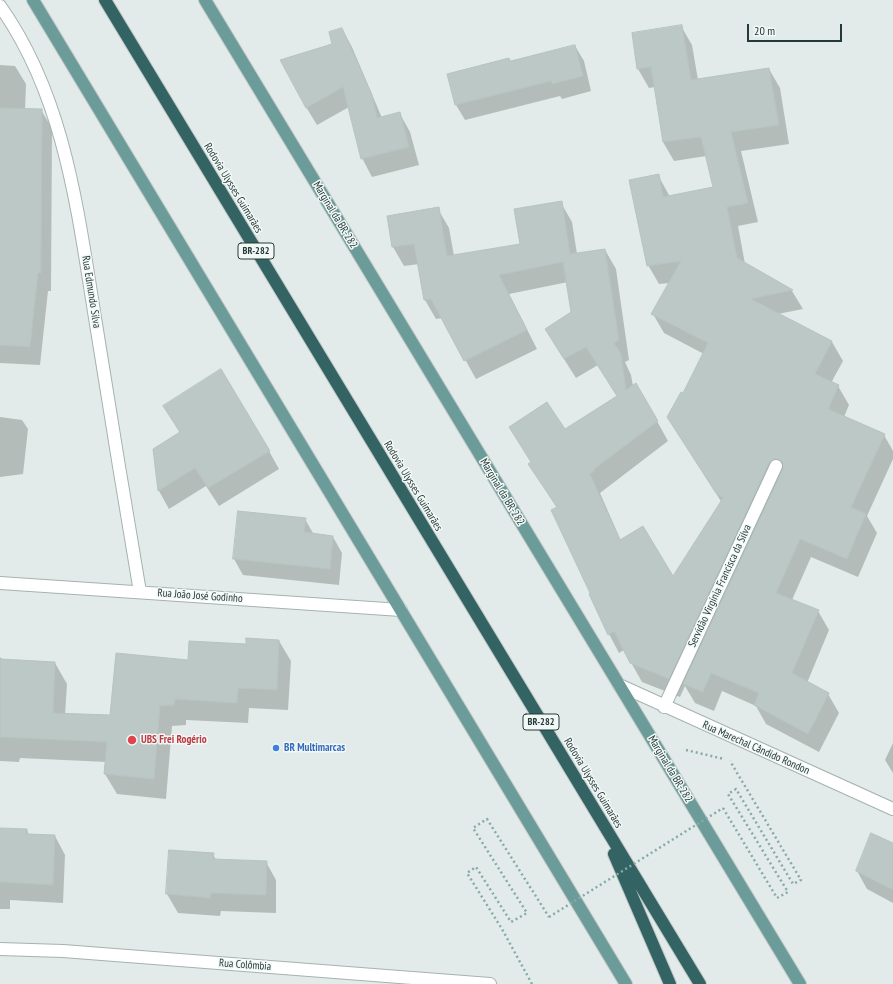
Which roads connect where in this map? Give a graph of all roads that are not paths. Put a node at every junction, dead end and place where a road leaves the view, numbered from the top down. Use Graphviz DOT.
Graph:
graph roads {
  1 [pos="33,0"];
  2 [pos="104,0"];
  3 [pos="205,0"];
  4 [pos="0,6"];
  5 [pos="776,466"];
  6 [pos="0,582"];
  7 [pos="140,592"];
  8 [pos="400,610"];
  9 [pos="619,686"];
  10 [pos="664,707"];
  11 [pos="893,809"];
  12 [pos="595,811"];
  13 [pos="0,949"];
  14 [pos="490,984"];
  15 [pos="626,984"];
  16 [pos="670,984"];
  17 [pos="700,984"];
  18 [pos="800,984"];
  1 -- 8 [label="main road"];
  2 -- 12 [label="highway, Rodovia Ulysses Guimarães / BR-282"];
  3 -- 9 [label="main road, Marginal da BR-282"];
  4 -- 7 [label="street, Rua Edmundo Silva"];
  5 -- 10 [label="street, Servidão Virgínia Francisca da Silva"];
  6 -- 7 [label="street, Rua João José Godinho"];
  7 -- 8 [label="street, Rua João José Godinho"];
  8 -- 15 [label="main road"];
  9 -- 10 [label="street, Rua Marechal Cândido Rondon"];
  9 -- 18 [label="main road, Marginal da BR-282"];
  10 -- 11 [label="street, Rua Marechal Cândido Rondon"];
  12 -- 16 [label="highway"];
  12 -- 17 [label="highway, Rodovia Ulysses Guimarães / BR-282"];
  13 -- 14 [label="street, Rua Colômbia"];
}
